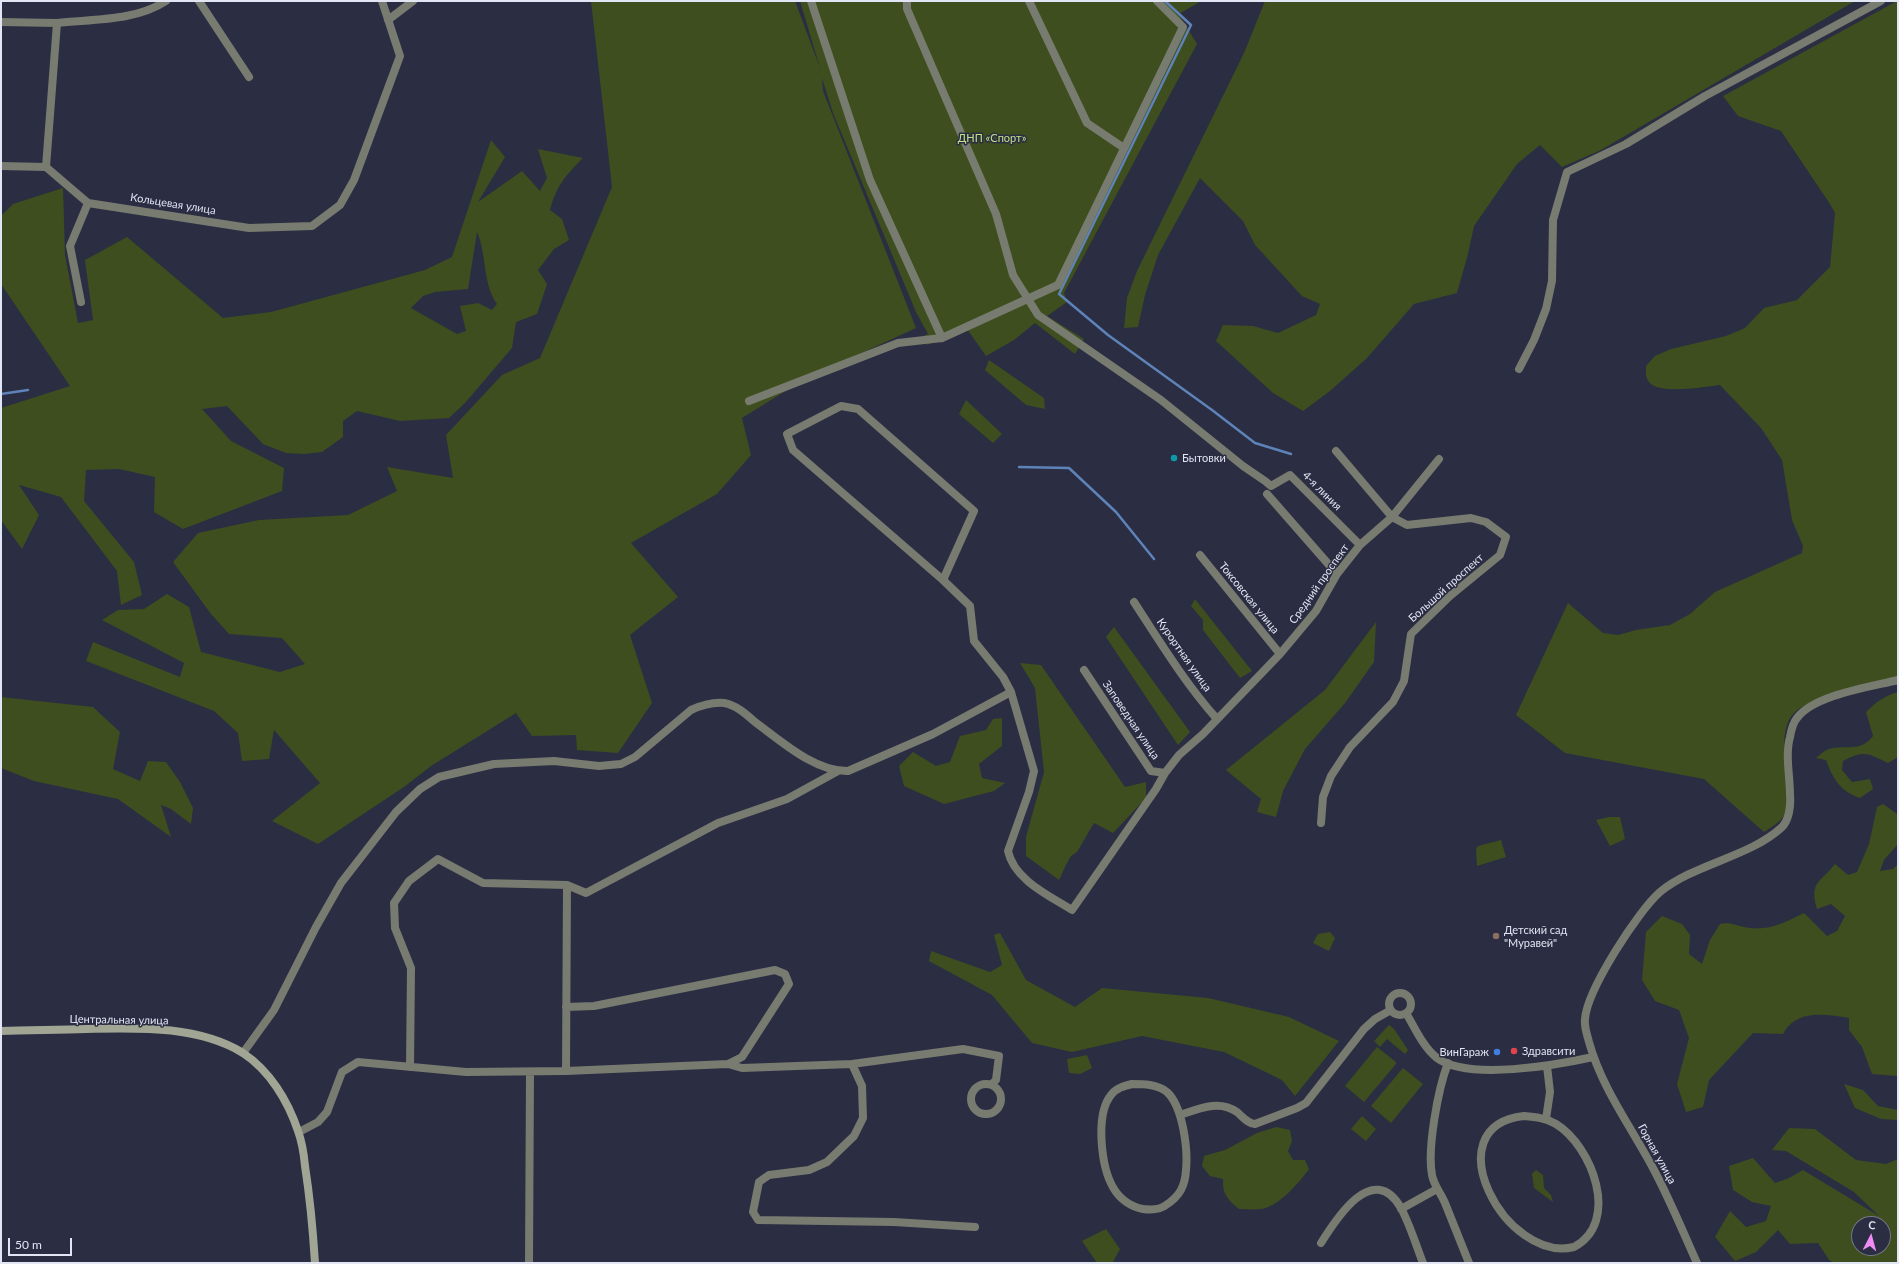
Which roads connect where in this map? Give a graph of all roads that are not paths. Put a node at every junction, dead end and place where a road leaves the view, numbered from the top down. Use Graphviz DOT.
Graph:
graph roads {
  1 [pos="166,1"];
  2 [pos="199,1"];
  3 [pos="382,1"];
  4 [pos="413,1"];
  5 [pos="811,1"];
  6 [pos="907,1"];
  7 [pos="1028,1"];
  8 [pos="1157,1"];
  9 [pos="1881,1"];
  10 [pos="388,20"];
  11 [pos="1,22"];
  12 [pos="57,23"];
  13 [pos="249,77"];
  14 [pos="1124,148"];
  15 [pos="1,166"];
  16 [pos="46,167"];
  17 [pos="88,203"];
  18 [pos="1027,298"];
  19 [pos="81,302"];
  20 [pos="942,338"];
  21 [pos="1519,369"];
  22 [pos="749,401"];
  23 [pos="1336,451"];
  24 [pos="1439,459"];
  25 [pos="1267,494"];
  26 [pos="1392,517"];
  27 [pos="1360,545"];
  28 [pos="1200,555"];
  29 [pos="1338,574"];
  30 [pos="943,580"];
  31 [pos="1134,602"];
  32 [pos="1280,654"];
  33 [pos="1084,670"];
  34 [pos="1898,680"];
  35 [pos="1011,692"];
  36 [pos="1217,719"];
  37 [pos="838,771"];
  38 [pos="1165,773"];
  39 [pos="1321,824"];
  40 [pos="567,885"];
  41 [pos="566,1007"];
  42 [pos="1390,1010"];
  43 [pos="1406,1013"];
  44 [pos="1,1031"];
  45 [pos="243,1053"];
  46 [pos="1593,1057"];
  47 [pos="1448,1063"];
  48 [pos="728,1064"];
  49 [pos="852,1064"];
  50 [pos="1547,1066"];
  51 [pos="410,1067"];
  52 [pos="566,1071"];
  53 [pos="530,1072"];
  54 [pos="992,1084"];
  55 [pos="1180,1115"];
  56 [pos="1546,1119"];
  57 [pos="299,1132"];
  58 [pos="1437,1189"];
  59 [pos="1401,1209"];
  60 [pos="975,1227"];
  61 [pos="1321,1243"];
  62 [pos="315,1263"];
  63 [pos="530,1263"];
  64 [pos="1423,1263"];
  65 [pos="1469,1263"];
  66 [pos="1697,1263"];
  1 -- 12 [label="street"];
  2 -- 13 [label="street"];
  3 -- 10 [label="street, Кольцевая улица"];
  4 -- 10 [label="street"];
  5 -- 20 [label="street"];
  6 -- 18 [label="street"];
  7 -- 14 [label="street"];
  8 -- 14 [label="street"];
  9 -- 21 [label="street"];
  10 -- 17 [label="street, Кольцевая улица"];
  11 -- 12 [label="street"];
  12 -- 16 [label="street"];
  14 -- 18 [label="street"];
  15 -- 16 [label="street"];
  16 -- 17 [label="street"];
  17 -- 19 [label="street"];
  18 -- 20 [label="street"];
  18 -- 27 [label="street, 4-я линия"];
  20 -- 22 [label="street"];
  23 -- 26 [label="street"];
  24 -- 26 [label="street, Средний проспект"];
  25 -- 29 [label="street"];
  26 -- 27 [label="street, Средний проспект"];
  26 -- 39 [label="street, Большой проспект"];
  27 -- 29 [label="street, Средний проспект"];
  28 -- 32 [label="street, Токсовская улица"];
  29 -- 32 [label="street, Средний проспект"];
  30 -- 30 [label="street"];
  30 -- 35 [label="street"];
  31 -- 36 [label="street, Курортная улица"];
  32 -- 36 [label="street, Средний проспект"];
  33 -- 38 [label="street, Заповедная улица"];
  34 -- 46 [label="street, Горная улица"];
  35 -- 37 [label="street"];
  35 -- 38 [label="street, Средний проспект"];
  36 -- 38 [label="street, Средний проспект"];
  37 -- 40 [label="street"];
  37 -- 45 [label="street"];
  40 -- 41 [label="street"];
  40 -- 51 [label="street"];
  41 -- 48 [label="street"];
  41 -- 52 [label="street"];
  42 -- 43 [label="street"];
  42 -- 43 [label="street"];
  42 -- 55 [label="street"];
  43 -- 47 [label="street"];
  44 -- 45 [label="street, Центральная улица"];
  45 -- 57 [label="street, Центральная улица"];
  46 -- 50 [label="street"];
  46 -- 66 [label="street, Горная улица"];
  47 -- 50 [label="street"];
  47 -- 58 [label="street"];
  48 -- 49 [label="street"];
  48 -- 52 [label="street"];
  49 -- 54 [label="street"];
  49 -- 60 [label="street"];
  50 -- 56 [label="street"];
  51 -- 53 [label="street"];
  51 -- 57 [label="street"];
  52 -- 53 [label="street"];
  53 -- 63 [label="street"];
  55 -- 55 [label="street"];
  56 -- 56 [label="street"];
  57 -- 62 [label="street, Центральная улица"];
  58 -- 59 [label="street"];
  58 -- 65 [label="street"];
  59 -- 61 [label="street"];
  59 -- 64 [label="street"];
}
